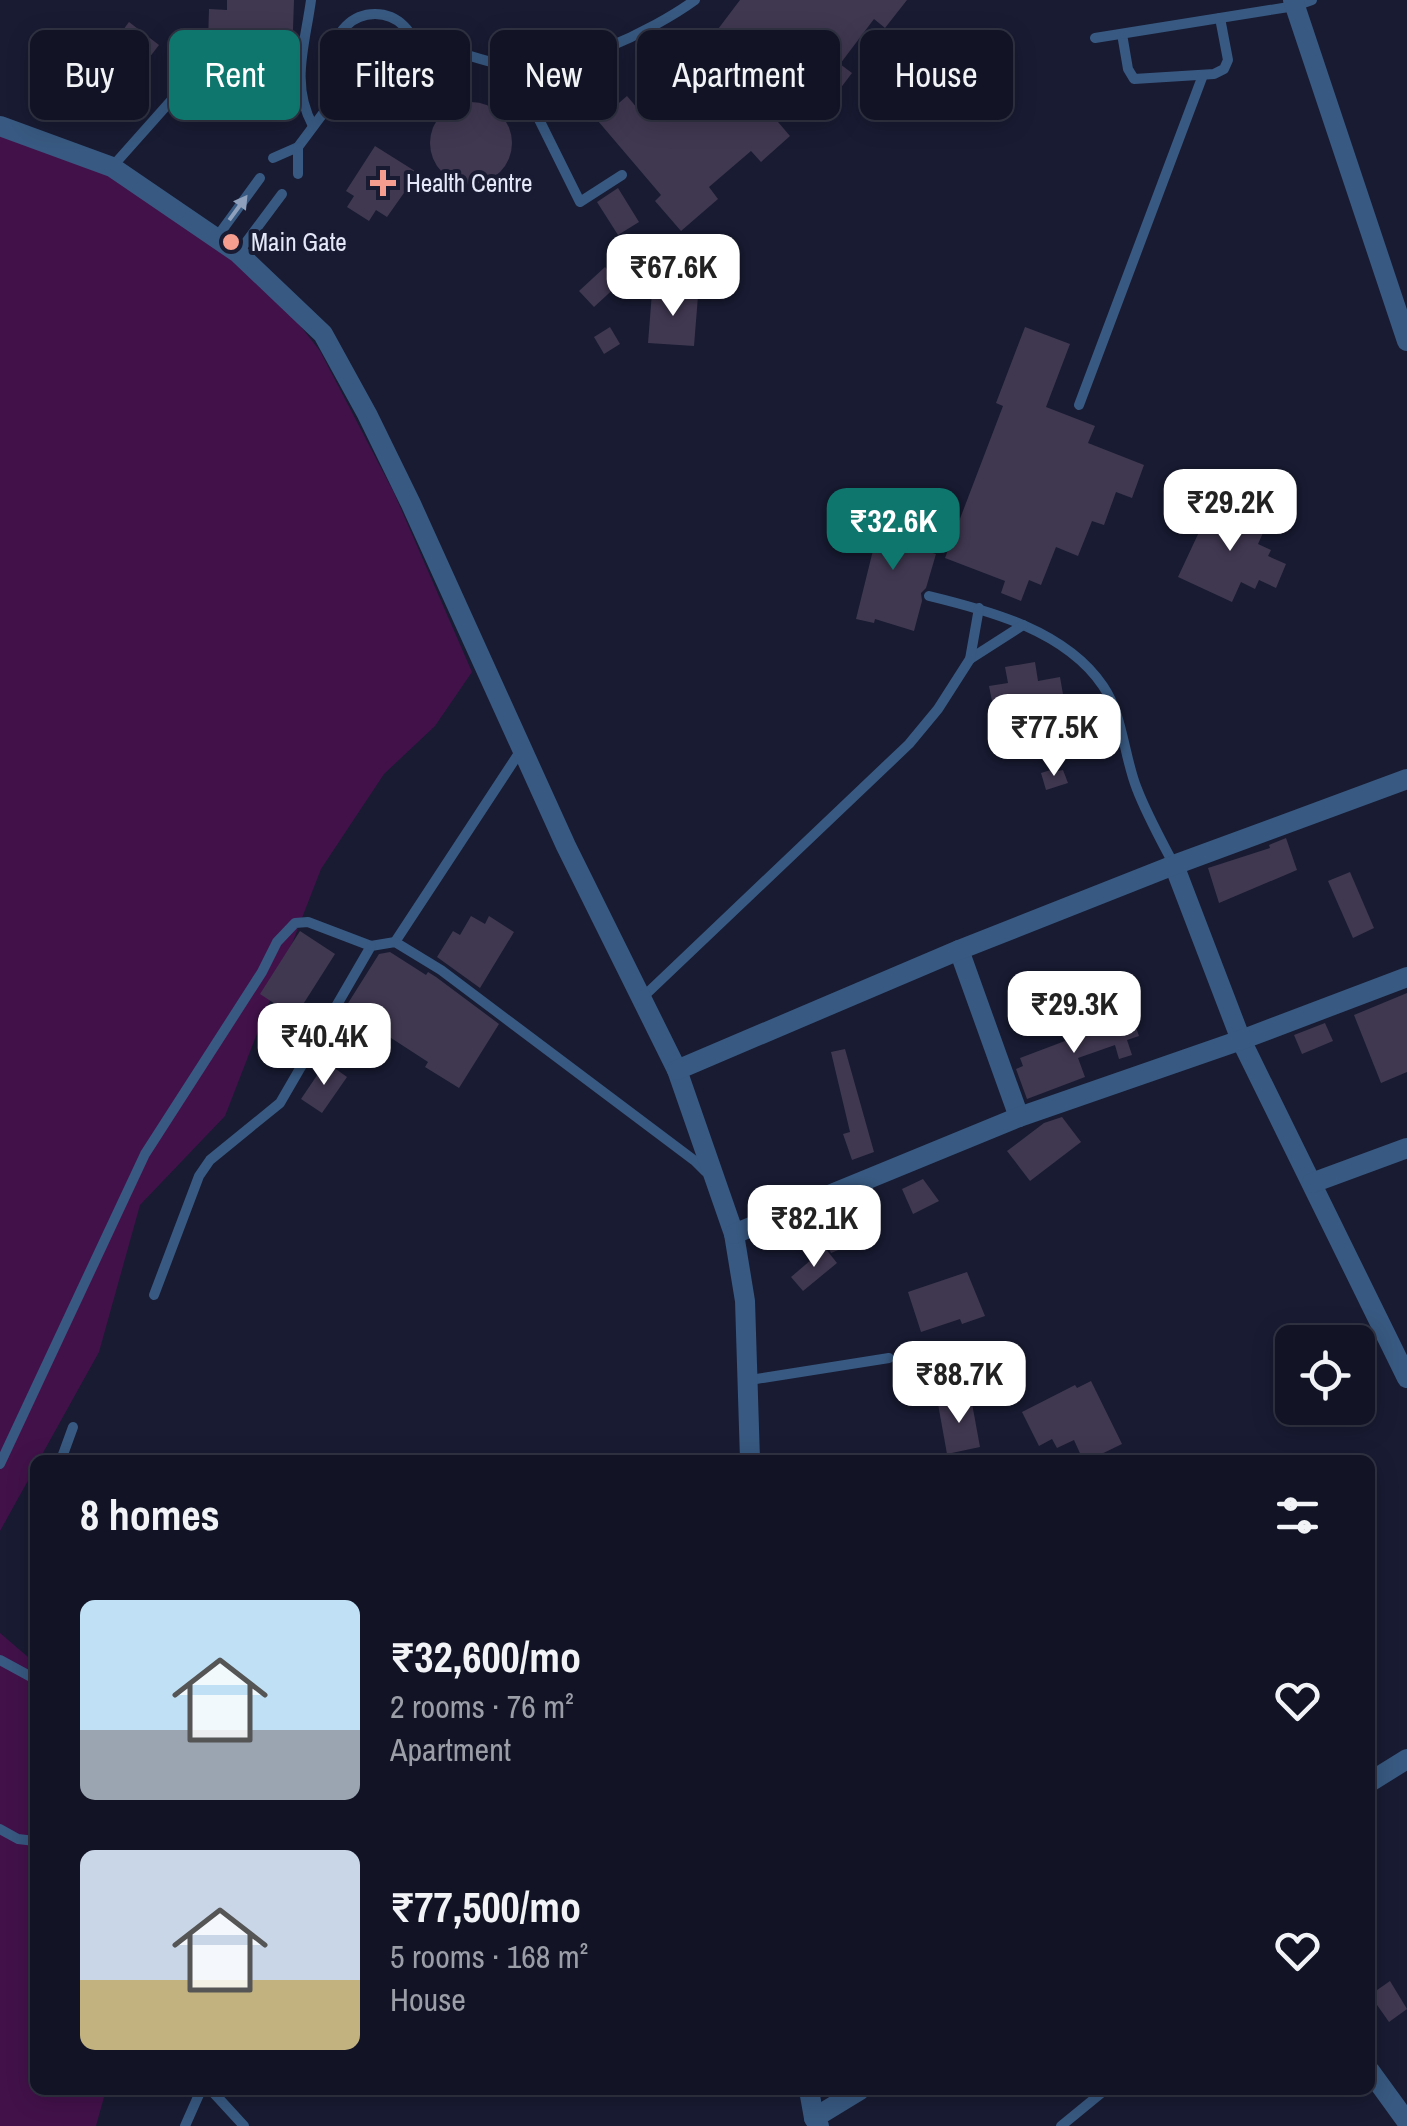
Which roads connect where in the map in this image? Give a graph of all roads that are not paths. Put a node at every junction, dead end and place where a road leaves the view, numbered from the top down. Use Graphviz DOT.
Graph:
graph roads {
  1 [pos="311,0"];
  2 [pos="366,0"];
  3 [pos="696,0"];
  4 [pos="1300,2"];
  5 [pos="371,14"];
  6 [pos="1220,18"];
  7 [pos="344,30"];
  8 [pos="406,30"];
  9 [pos="1122,34"];
  10 [pos="1095,38"];
  11 [pos="617,43"];
  12 [pos="1203,75"];
  13 [pos="169,103"];
  14 [pos="320,117"];
  15 [pos="539,120"];
  16 [pos="0,126"];
  17 [pos="313,126"];
  18 [pos="298,147"];
  19 [pos="272,158"];
  20 [pos="112,167"];
  21 [pos="298,174"];
  22 [pos="622,175"];
  23 [pos="260,178"];
  24 [pos="282,194"];
  25 [pos="217,237"];
  26 [pos="238,253"];
  27 [pos="1407,341"];
  28 [pos="1079,405"];
  29 [pos="929,596"];
  30 [pos="978,608"];
  31 [pos="1024,625"];
  32 [pos="970,659"];
  33 [pos="522,750"];
  34 [pos="1407,779"];
  35 [pos="1174,865"];
  36 [pos="395,942"];
  37 [pos="372,946"];
  38 [pos="959,950"];
  39 [pos="1407,976"];
  40 [pos="642,998"];
  41 [pos="1241,1040"];
  42 [pos="677,1070"];
  43 [pos="1019,1117"];
  44 [pos="1407,1148"];
  45 [pos="1312,1183"];
  46 [pos="717,1184"];
  47 [pos="734,1234"];
  48 [pos="154,1295"];
  49 [pos="889,1358"];
  50 [pos="1407,1378"];
  51 [pos="750,1380"];
  52 [pos="73,1427"];
  53 [pos="63,1455"];
  54 [pos="750,1455"];
  55 [pos="0,1464"];
  56 [pos="0,1660"];
  57 [pos="30,1676"];
  58 [pos="1407,1759"];
  59 [pos="1375,1779"];
  60 [pos="0,1829"];
  61 [pos="30,1841"];
  62 [pos="1375,2079"];
  63 [pos="199,2095"];
  64 [pos="216,2095"];
  65 [pos="810,2095"];
  66 [pos="853,2095"];
  67 [pos="1099,2095"];
  68 [pos="816,2122"];
  69 [pos="1407,2122"];
  70 [pos="185,2126"];
  71 [pos="244,2126"];
  72 [pos="1062,2126"];
  1 -- 17 [label="lane"];
  2 -- 5 [label="lane"];
  3 -- 11 [label="lane"];
  4 -- 6 [label="lane"];
  4 -- 27 [label="street"];
  5 -- 7 [label="lane"];
  5 -- 8 [label="lane"];
  6 -- 9 [label="lane"];
  6 -- 12 [label="lane"];
  9 -- 10 [label="lane"];
  9 -- 12 [label="lane"];
  12 -- 28 [label="lane"];
  13 -- 20 [label="lane"];
  14 -- 17 [label="lane"];
  15 -- 22 [label="lane"];
  16 -- 20 [label="street"];
  17 -- 18 [label="lane"];
  18 -- 19 [label="lane"];
  18 -- 21 [label="lane"];
  20 -- 25 [label="street"];
  25 -- 23 [label="lane, one-way"];
  24 -- 26 [label="lane"];
  25 -- 26 [label="street"];
  26 -- 33 [label="street"];
  29 -- 30 [label="lane"];
  30 -- 31 [label="lane"];
  30 -- 32 [label="lane"];
  31 -- 32 [label="lane"];
  31 -- 35 [label="lane"];
  32 -- 40 [label="lane"];
  33 -- 36 [label="lane"];
  33 -- 40 [label="street"];
  34 -- 35 [label="street"];
  35 -- 38 [label="street"];
  35 -- 41 [label="street"];
  36 -- 37 [label="lane"];
  36 -- 46 [label="lane"];
  37 -- 48 [label="lane"];
  37 -- 55 [label="lane"];
  38 -- 42 [label="street"];
  38 -- 43 [label="street"];
  39 -- 41 [label="street"];
  40 -- 42 [label="street"];
  41 -- 43 [label="street"];
  41 -- 45 [label="street"];
  42 -- 46 [label="street"];
  43 -- 47 [label="street"];
  44 -- 45 [label="street"];
  45 -- 50 [label="street"];
  46 -- 47 [label="street"];
  47 -- 51 [label="street"];
  49 -- 51 [label="lane"];
  51 -- 54 [label="street"];
  52 -- 53 [label="lane"];
  56 -- 57 [label="lane"];
  58 -- 59 [label="street"];
  60 -- 61 [label="lane"];
  62 -- 69 [label="street"];
  63 -- 70 [label="lane"];
  64 -- 71 [label="lane"];
  65 -- 68 [label="street"];
  66 -- 68 [label="street"];
  67 -- 72 [label="lane"];
}
